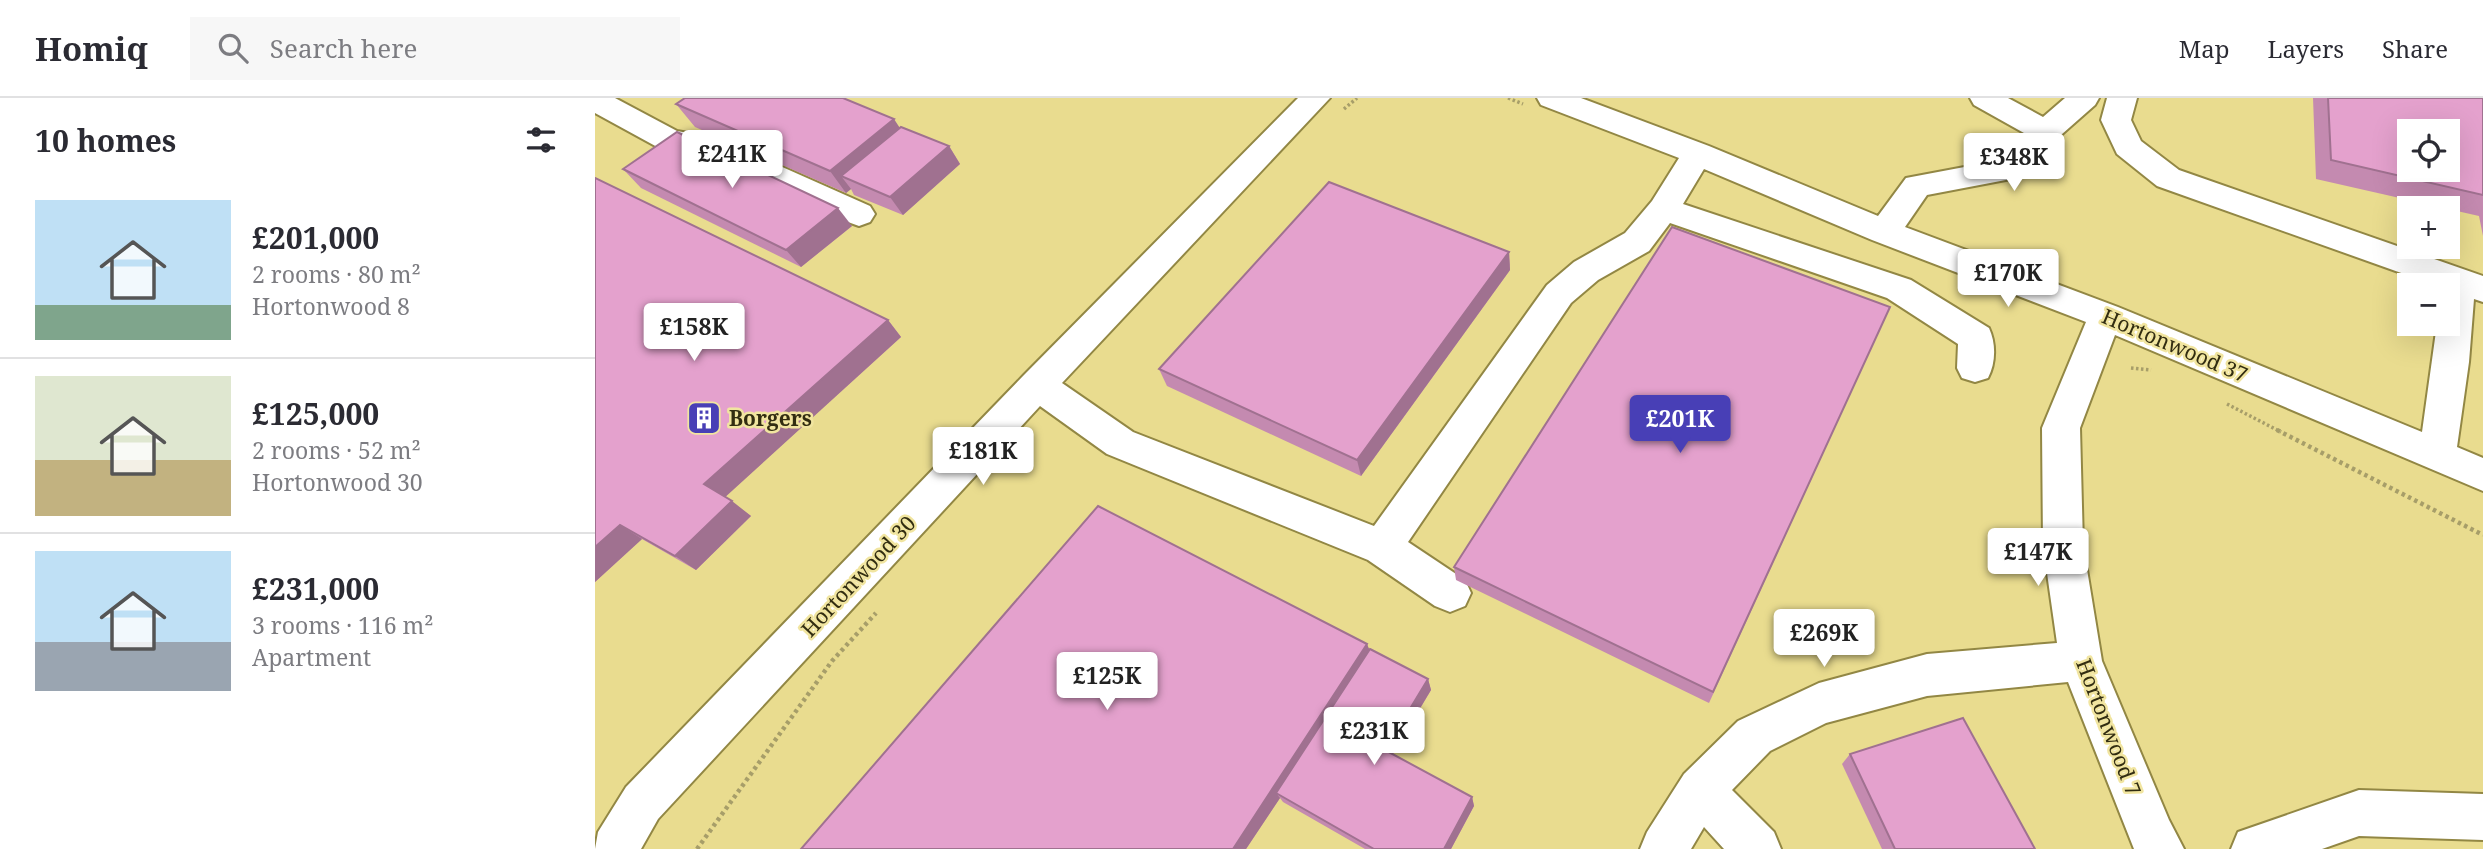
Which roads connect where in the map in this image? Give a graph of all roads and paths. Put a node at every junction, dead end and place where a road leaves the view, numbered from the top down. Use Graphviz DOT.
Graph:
graph roads {
  1 [pos="1357,98"];
  2 [pos="1552,98"];
  3 [pos="1985,98"];
  4 [pos="2084,98"];
  5 [pos="2123,98"];
  6 [pos="595,100"];
  7 [pos="1325,107"];
  8 [pos="2045,132"];
  9 [pos="1698,154"];
  10 [pos="1663,209"];
  11 [pos="859,214"];
  12 [pos="1884,232"];
  13 [pos="2470,285"];
  14 [pos="2106,316"];
  15 [pos="1975,368"];
  16 [pos="2131,368"];
  17 [pos="2164,370"];
  18 [pos="1037,385"];
  19 [pos="2219,398"];
  20 [pos="2437,455"];
  21 [pos="2483,475"];
  22 [pos="2483,535"];
  23 [pos="1382,547"];
  24 [pos="1450,593"];
  25 [pos="879,610"];
  26 [pos="2081,661"];
  27 [pos="1700,790"];
  28 [pos="2483,817"];
  29 [pos="615,849"];
  30 [pos="697,849"];
  31 [pos="1664,849"];
  32 [pos="1757,849"];
  33 [pos="2160,849"];
  34 [pos="2255,849"];
  1 -- 7 [label="path"];
  2 -- 9 [label="street, Hortonwood 37"];
  3 -- 8 [label="street"];
  4 -- 8 [label="street"];
  5 -- 13 [label="street"];
  6 -- 11 [label="street"];
  7 -- 18 [label="street, Hortonwood 30"];
  8 -- 12 [label="street"];
  9 -- 10 [label="street"];
  9 -- 12 [label="street, Hortonwood 37"];
  10 -- 15 [label="street"];
  10 -- 23 [label="street"];
  12 -- 14 [label="street, Hortonwood 37"];
  13 -- 20 [label="street"];
  14 -- 20 [label="street, Hortonwood 37"];
  14 -- 26 [label="street, Hortonwood 7"];
  16 -- 17 [label="path"];
  18 -- 23 [label="street"];
  18 -- 29 [label="street, Hortonwood 30"];
  19 -- 22 [label="path"];
  20 -- 21 [label="street, Hortonwood 37"];
  23 -- 24 [label="street"];
  25 -- 30 [label="path"];
  26 -- 27 [label="street"];
  26 -- 33 [label="street, Hortonwood 7"];
  27 -- 31 [label="street"];
  27 -- 32 [label="street"];
  28 -- 34 [label="street"];
}
